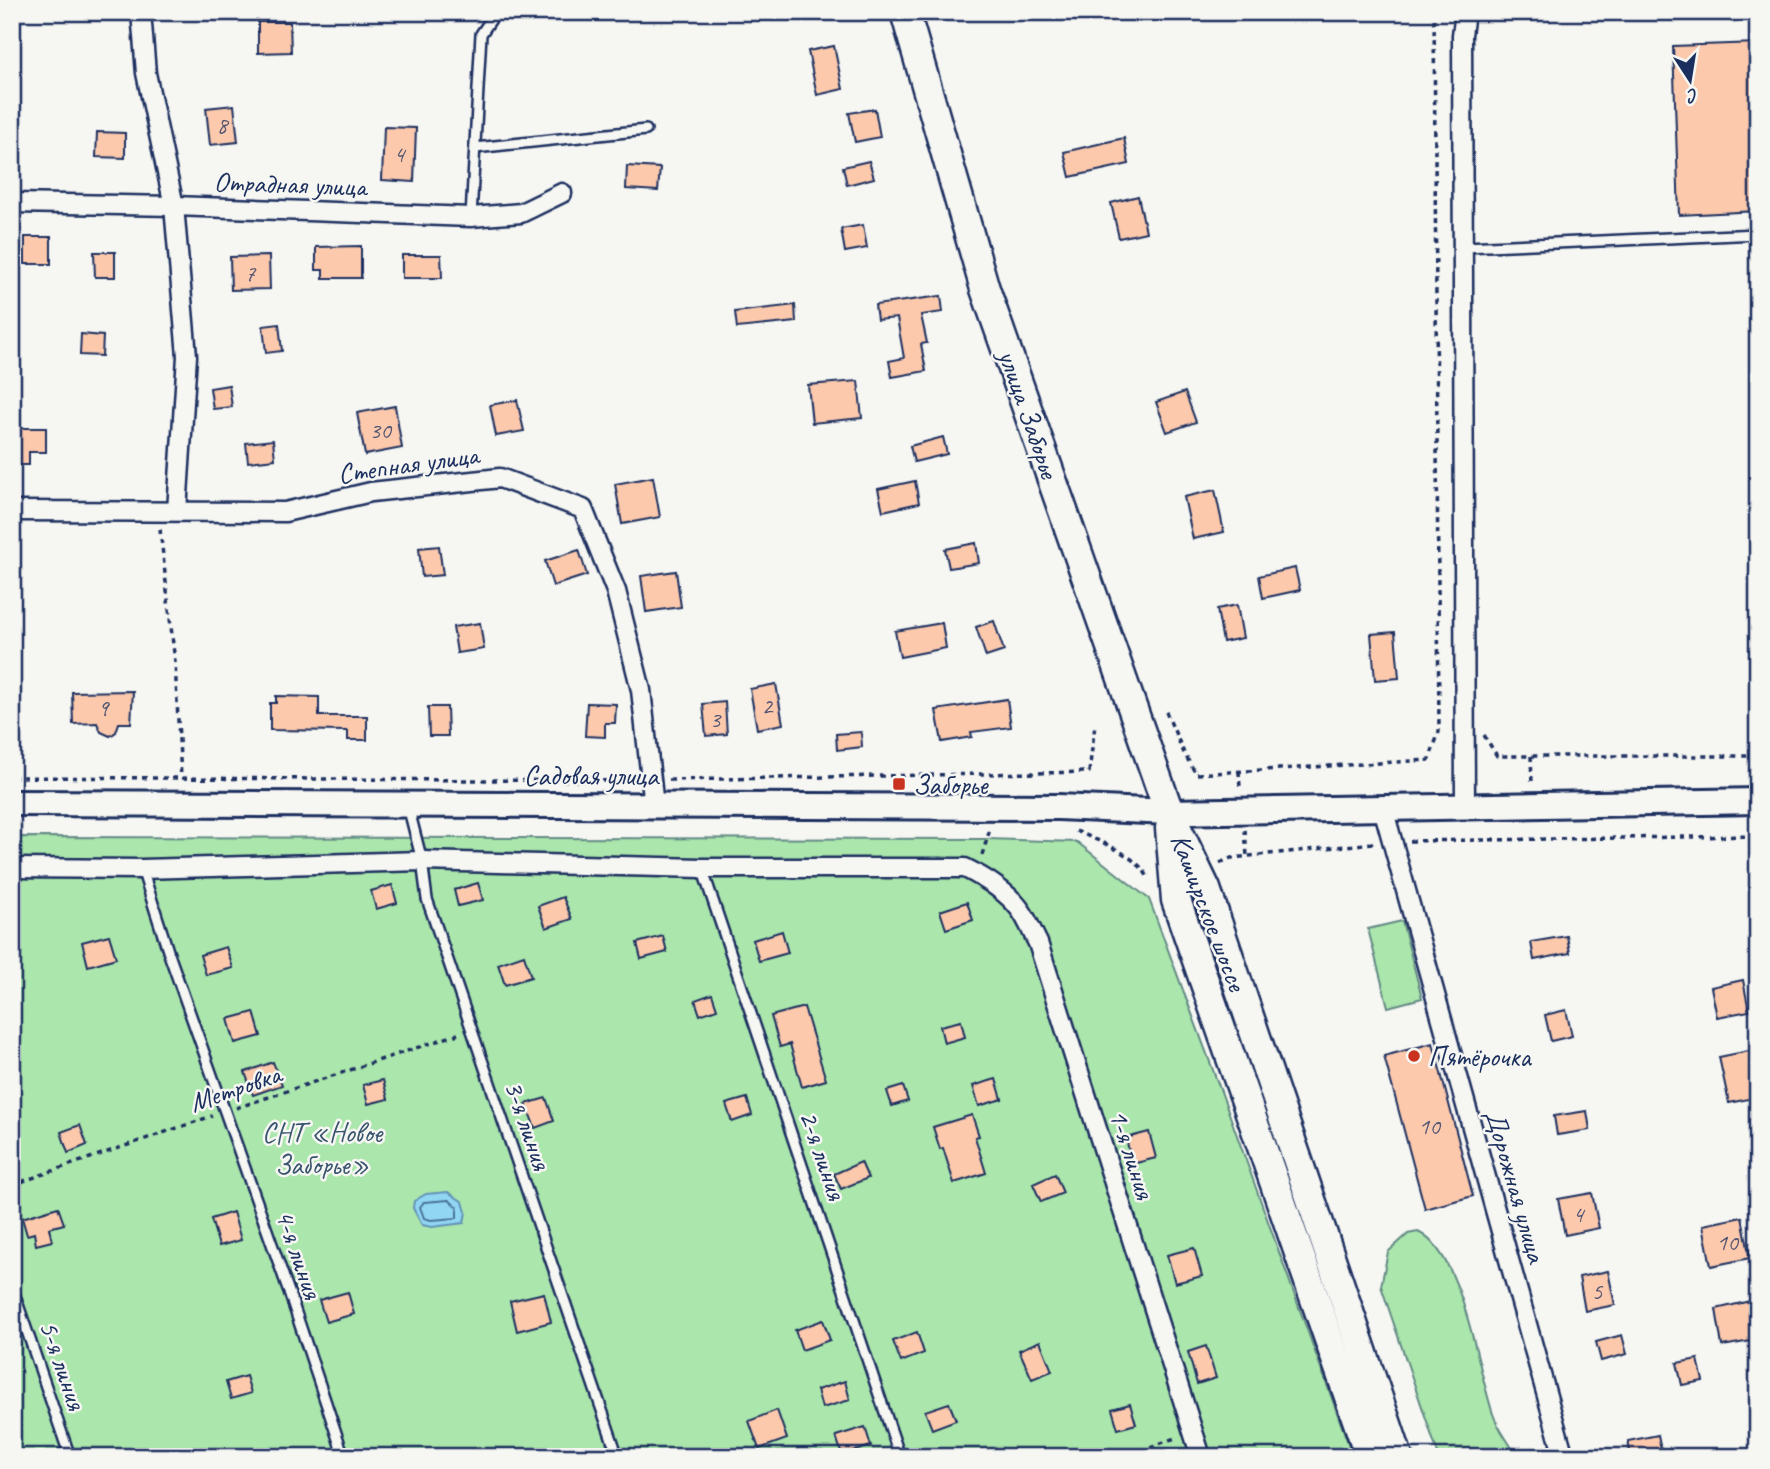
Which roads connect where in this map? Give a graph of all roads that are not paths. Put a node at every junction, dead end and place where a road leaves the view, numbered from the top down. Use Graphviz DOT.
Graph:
graph roads {
  1 [pos="141,12"];
  2 [pos="496,12"];
  3 [pos="905,12"];
  4 [pos="1465,12"];
  5 [pos="646,130"];
  6 [pos="475,149"];
  7 [pos="562,194"];
  8 [pos="12,203"];
  9 [pos="174,206"];
  10 [pos="471,216"];
  11 [pos="1758,234"];
  12 [pos="1464,247"];
  13 [pos="12,511"];
  14 [pos="177,512"];
  15 [pos="12,803"];
  16 [pos="1757,803"];
  17 [pos="407,804"];
  18 [pos="654,806"];
  19 [pos="1465,806"];
  20 [pos="1384,808"];
  21 [pos="1168,812"];
  22 [pos="422,861"];
  23 [pos="12,868"];
  24 [pos="702,868"];
  25 [pos="142,869"];
  26 [pos="1186,878"];
  27 [pos="12,1287"];
  28 [pos="70,1457"];
  29 [pos="344,1457"];
  30 [pos="618,1457"];
  31 [pos="900,1457"];
  32 [pos="1201,1457"];
  33 [pos="1370,1457"];
  34 [pos="1398,1457"];
  35 [pos="1564,1457"];
  1 -- 9 [label="street"];
  2 -- 6 [label="lane"];
  3 -- 21 [label="main road, улица Заборье"];
  4 -- 12 [label="street"];
  5 -- 6 [label="lane"];
  6 -- 10 [label="lane"];
  7 -- 10 [label="street, Отрадная улица"];
  8 -- 9 [label="street, Отрадная улица"];
  9 -- 10 [label="street, Отрадная улица"];
  9 -- 14 [label="street"];
  11 -- 12 [label="lane"];
  12 -- 19 [label="street"];
  13 -- 14 [label="street, Степная улица"];
  14 -- 18 [label="street, Степная улица"];
  15 -- 17 [label="main road, Садовая улица"];
  16 -- 19 [label="main road, Садовая улица"];
  17 -- 18 [label="main road, Садовая улица"];
  17 -- 22 [label="lane, 3-я линия"];
  18 -- 21 [label="main road, Садовая улица"];
  19 -- 20 [label="main road, Садовая улица"];
  20 -- 21 [label="main road, Садовая улица"];
  20 -- 35 [label="street, Дорожная улица"];
  21 -- 26 [label="main road, Каширское шоссе"];
  22 -- 24 [label="street"];
  22 -- 25 [label="street"];
  22 -- 30 [label="lane, 3-я линия"];
  23 -- 25 [label="street"];
  24 -- 31 [label="lane, 2-я линия"];
  24 -- 32 [label="street, 1-я линия"];
  25 -- 29 [label="lane, 4-я линия"];
  26 -- 33 [label="main road, Каширское шоссе"];
  26 -- 34 [label="main road, Каширское шоссе"];
  27 -- 28 [label="lane, 5-я линия"];
}
